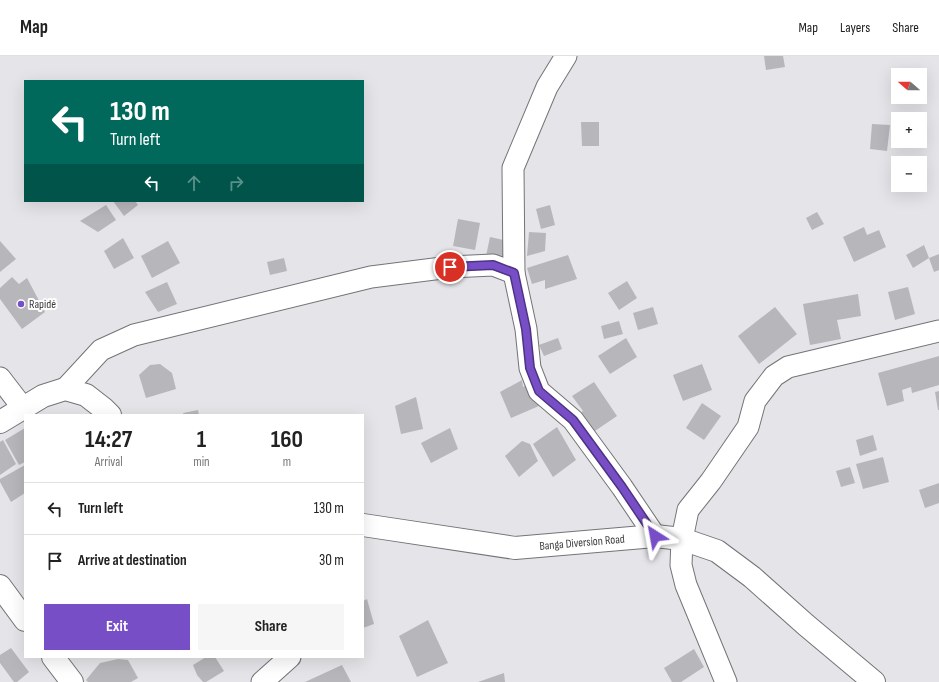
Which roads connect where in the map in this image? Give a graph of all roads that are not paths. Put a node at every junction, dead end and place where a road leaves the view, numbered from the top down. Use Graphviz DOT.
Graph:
graph roads {
  1 [pos="566,56"];
  2 [pos="514,273"];
  3 [pos="939,331"];
  4 [pos="0,378"];
  5 [pos="65,389"];
  6 [pos="23,408"];
  7 [pos="109,414"];
  8 [pos="0,422"];
  9 [pos="364,524"];
  10 [pos="655,536"];
  11 [pos="682,539"];
  12 [pos="0,586"];
  13 [pos="24,619"];
  14 [pos="54,658"];
  15 [pos="289,658"];
  16 [pos="72,682"];
  17 [pos="262,682"];
  18 [pos="726,682"];
  19 [pos="874,682"];
  1 -- 2 [label="street"];
  2 -- 5 [label="street"];
  2 -- 10 [label="street"];
  3 -- 11 [label="street"];
  4 -- 6 [label="street"];
  5 -- 6 [label="main road"];
  5 -- 7 [label="main road"];
  6 -- 8 [label="main road"];
  9 -- 10 [label="main road, Banga Diversion Road"];
  10 -- 11 [label="main road, Banga Diversion Road"];
  11 -- 18 [label="street"];
  11 -- 19 [label="main road, Banga Diversion Road"];
  12 -- 13 [label="main road"];
  14 -- 16 [label="main road"];
  15 -- 17 [label="street"];
}
